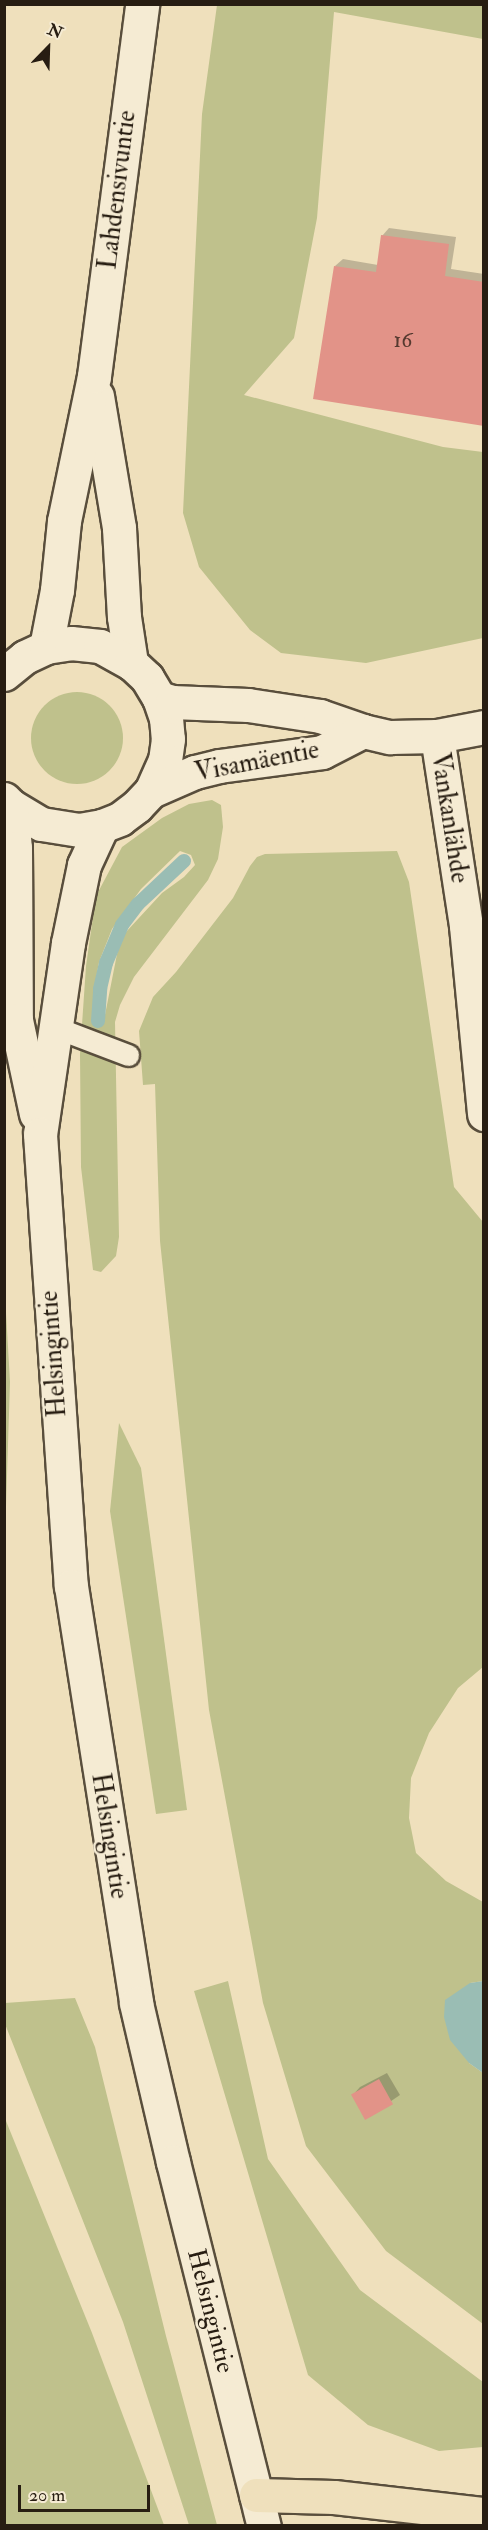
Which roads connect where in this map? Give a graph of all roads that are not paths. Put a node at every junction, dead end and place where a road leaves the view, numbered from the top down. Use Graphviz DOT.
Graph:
graph roads {
  1 [pos="142,4"];
  2 [pos="94,376"];
  3 [pos="46,647"];
  4 [pos="131,663"];
  5 [pos="4,674"];
  6 [pos="159,698"];
  7 [pos="483,727"];
  8 [pos="363,731"];
  9 [pos="437,736"];
  10 [pos="151,790"];
  11 [pos="8,802"];
  12 [pos="102,826"];
  13 [pos="57,1028"];
  14 [pos="128,1055"];
  15 [pos="483,1114"];
  16 [pos="40,1134"];
  17 [pos="260,2510"];
  18 [pos="472,2518"];
  1 -- 2 [label="main road, Lahdensivuntie"];
  2 -- 3 [label="main road, Lahdensivuntie"];
  2 -- 4 [label="main road, Lahdensivuntie"];
  3 -- 4 [label="main road"];
  3 -- 5 [label="main road"];
  4 -- 6 [label="main road"];
  6 -- 8 [label="main road, Visamäentie"];
  6 -- 10 [label="main road"];
  7 -- 9 [label="main road, Visamäentie"];
  8 -- 9 [label="main road, Visamäentie"];
  8 -- 10 [label="main road, Visamäentie"];
  9 -- 15 [label="main road, Vankanlähde"];
  10 -- 12 [label="main road"];
  11 -- 12 [label="main road"];
  11 -- 16 [label="main road, Helsingintie"];
  12 -- 13 [label="main road, Helsingintie"];
  13 -- 14 [label="lane"];
  13 -- 16 [label="main road, Helsingintie"];
  16 -- 17 [label="main road, Helsingintie"];
  17 -- 18 [label="highway"];
}
